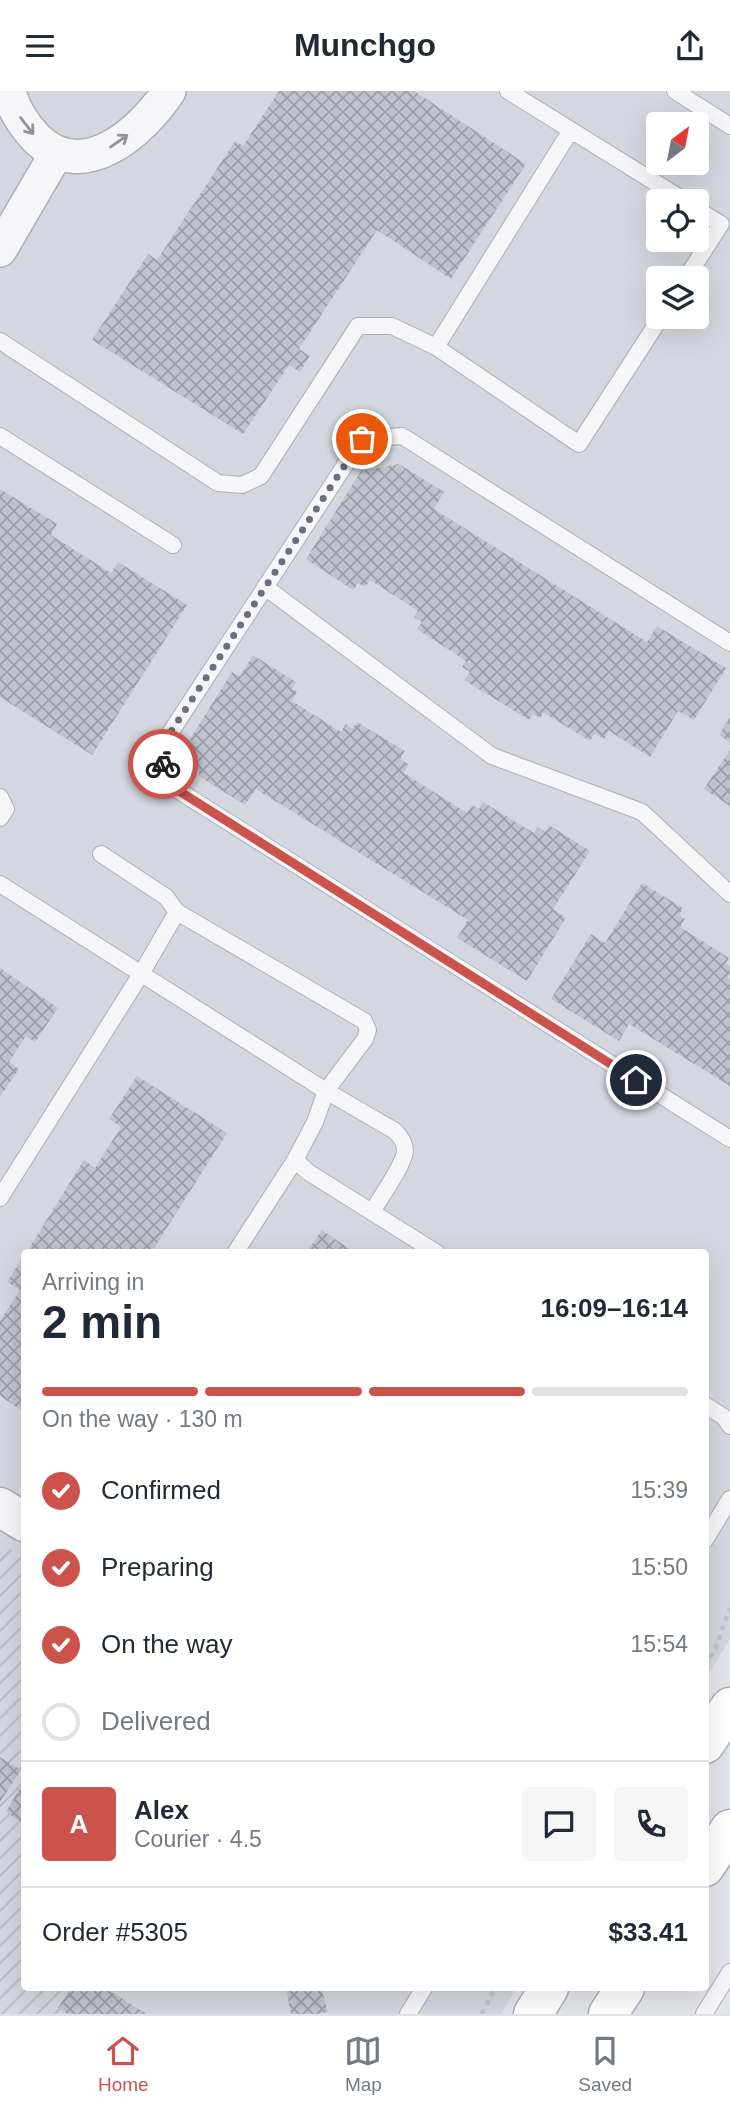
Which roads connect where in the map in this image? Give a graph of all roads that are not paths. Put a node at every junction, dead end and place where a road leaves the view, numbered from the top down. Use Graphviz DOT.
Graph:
graph roads {
  1 [pos="9,91"];
  2 [pos="169,91"];
  3 [pos="508,91"];
  4 [pos="675,91"];
  5 [pos="730,126"];
  6 [pos="571,130"];
  7 [pos="55,154"];
  8 [pos="666,189"];
  9 [pos="725,217"];
  10 [pos="0,250"];
  11 [pos="694,266"];
  12 [pos="653,329"];
  13 [pos="0,341"];
  14 [pos="436,347"];
  15 [pos="0,436"];
  16 [pos="173,545"];
  17 [pos="265,587"];
  18 [pos="730,643"];
  19 [pos="0,797"];
  20 [pos="0,818"];
  21 [pos="101,854"];
  22 [pos="0,884"];
  23 [pos="730,894"];
  24 [pos="177,912"];
  25 [pos="141,974"];
  26 [pos="326,1091"];
  27 [pos="730,1139"];
  28 [pos="295,1160"];
  29 [pos="0,1198"];
  30 [pos="372,1212"];
  31 [pos="238,1249"];
  32 [pos="431,1249"];
  33 [pos="709,1408"];
  34 [pos="730,1426"];
  35 [pos="730,1499"];
  36 [pos="0,1507"];
  37 [pos="21,1521"];
  38 [pos="709,1533"];
  39 [pos="730,1707"];
  40 [pos="709,1738"];
  41 [pos="730,1829"];
  42 [pos="709,1861"];
  43 [pos="730,1972"];
  44 [pos="422,1991"];
  45 [pos="547,1991"];
  46 [pos="623,1991"];
  47 [pos="408,2014"];
  48 [pos="533,2014"];
  49 [pos="608,2014"];
  50 [pos="704,2014"];
  1 -- 7 [label="street, one-way"];
  7 -- 2 [label="street, one-way"];
  3 -- 6 [label="lane"];
  4 -- 5 [label="lane"];
  6 -- 8 [label="lane"];
  6 -- 14 [label="lane"];
  7 -- 10 [label="street"];
  9 -- 11 [label="lane"];
  12 -- 14 [label="lane"];
  13 -- 14 [label="lane"];
  15 -- 16 [label="lane"];
  17 -- 18 [label="lane"];
  17 -- 23 [label="lane"];
  17 -- 27 [label="lane"];
  19 -- 20 [label="lane"];
  21 -- 24 [label="lane"];
  22 -- 25 [label="lane"];
  24 -- 25 [label="lane"];
  24 -- 26 [label="lane"];
  25 -- 26 [label="lane"];
  25 -- 29 [label="lane"];
  26 -- 28 [label="lane"];
  26 -- 30 [label="lane"];
  28 -- 30 [label="lane"];
  28 -- 31 [label="lane"];
  30 -- 32 [label="lane"];
  33 -- 34 [label="lane"];
  35 -- 38 [label="lane"];
  36 -- 37 [label="street"];
  39 -- 40 [label="main road"];
  41 -- 42 [label="main road"];
  43 -- 50 [label="lane"];
  44 -- 47 [label="lane"];
  45 -- 48 [label="main road"];
  46 -- 49 [label="main road"];
}
